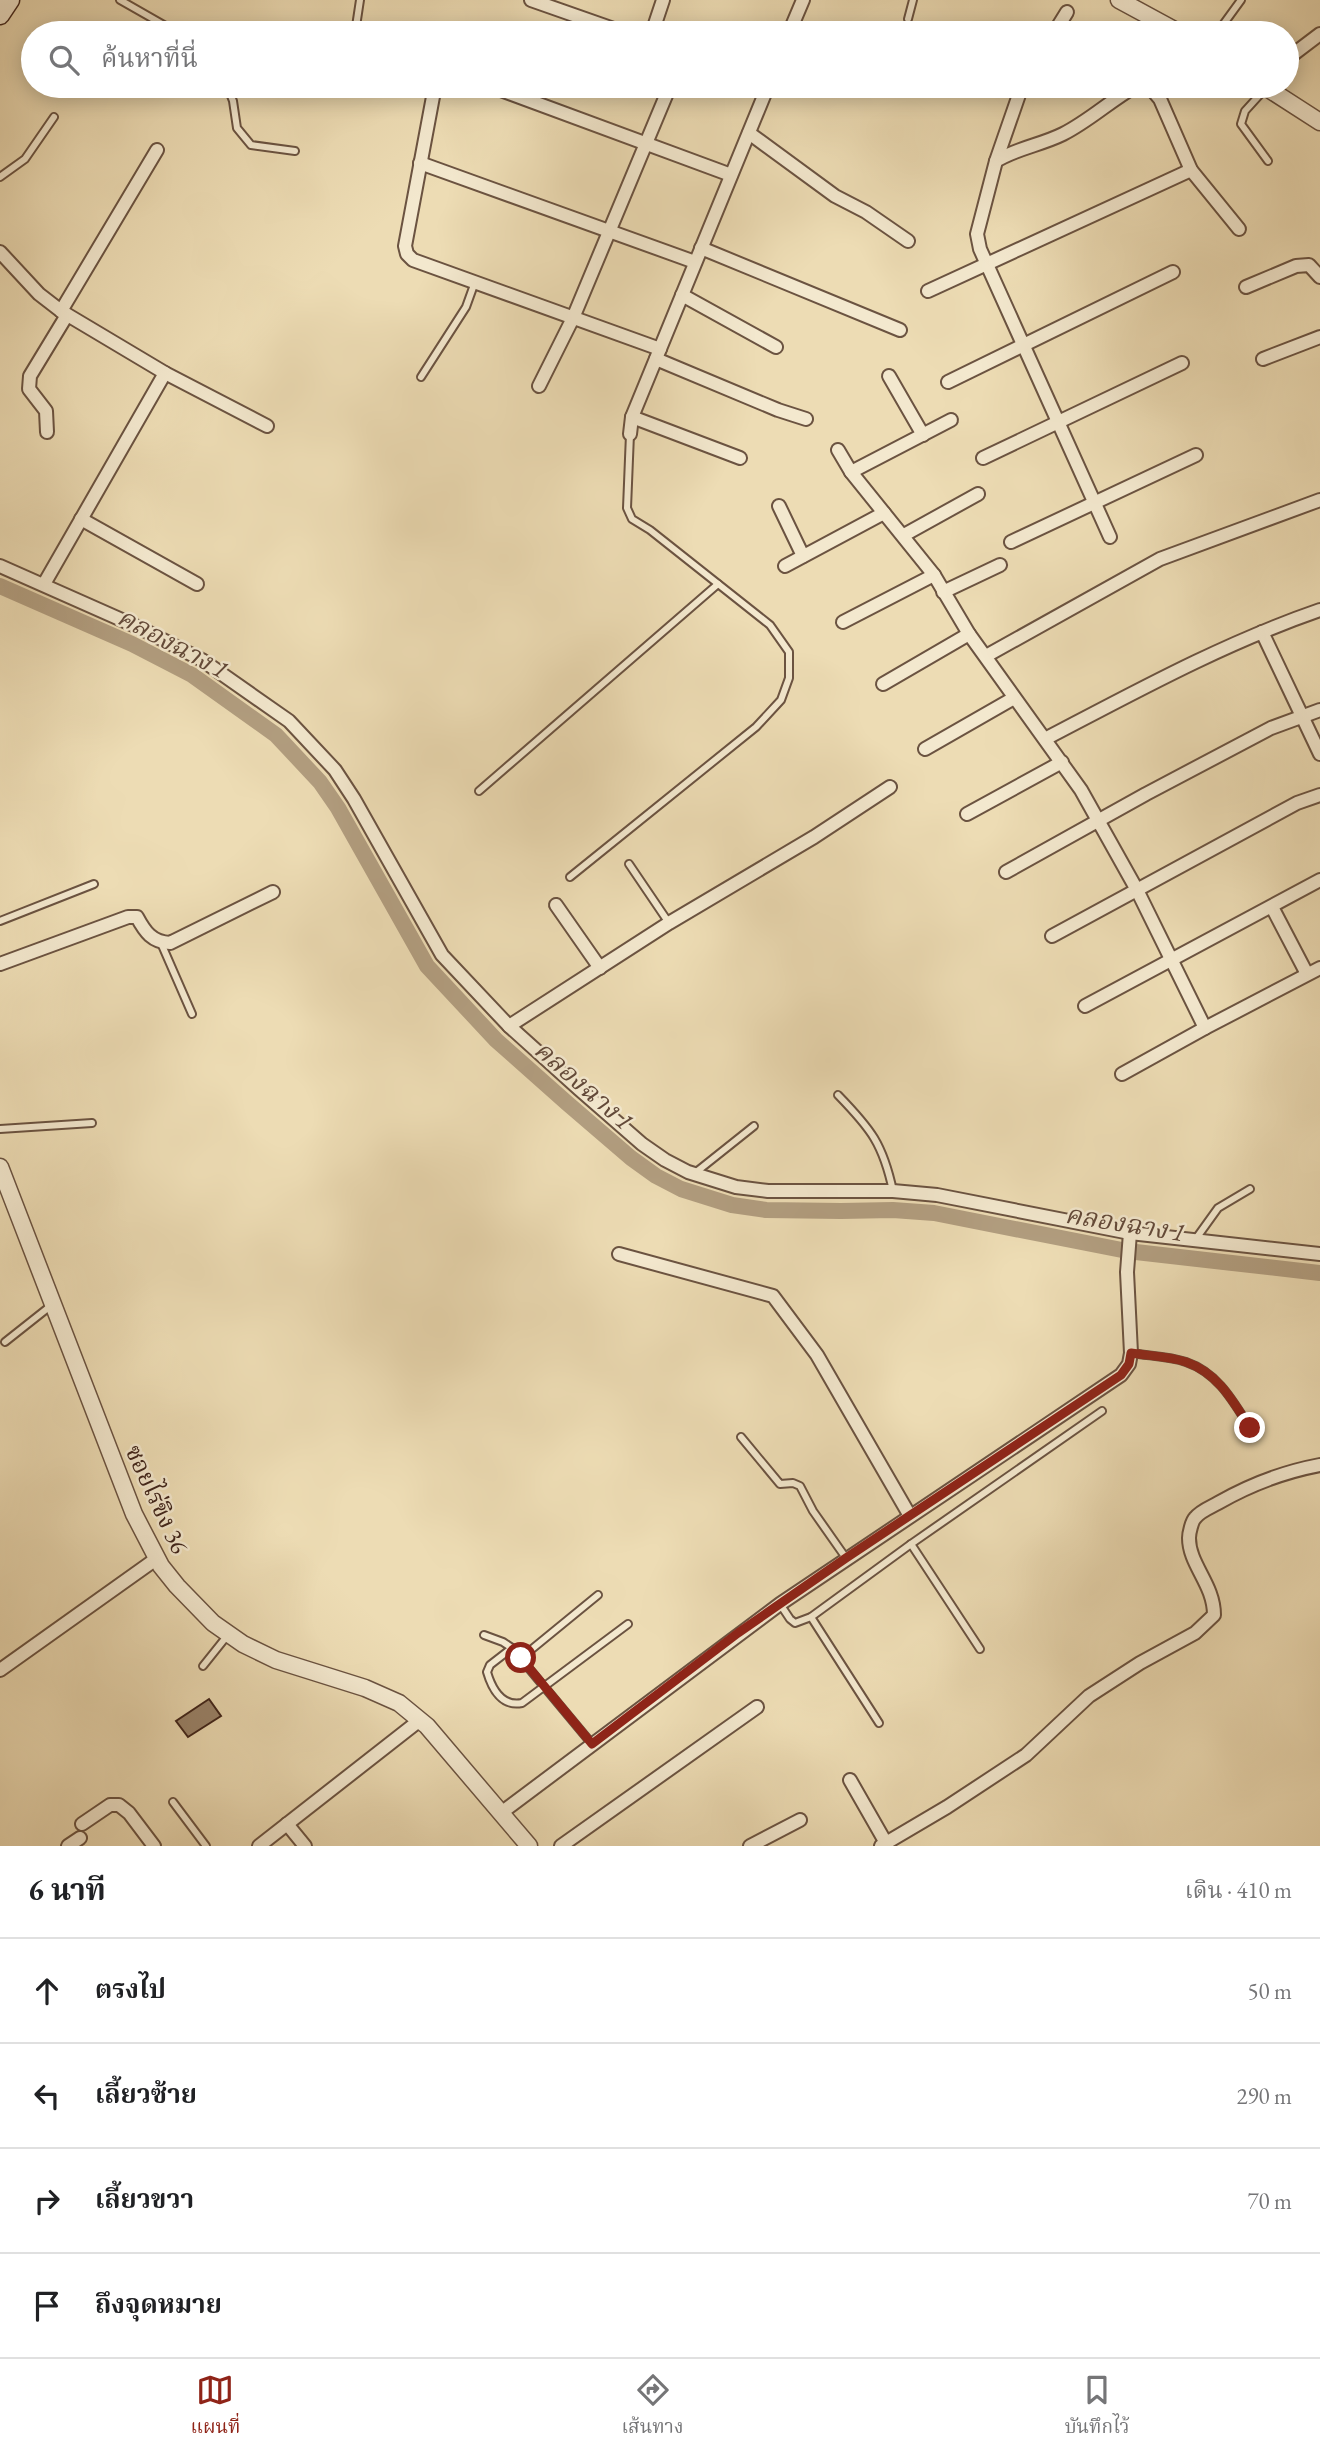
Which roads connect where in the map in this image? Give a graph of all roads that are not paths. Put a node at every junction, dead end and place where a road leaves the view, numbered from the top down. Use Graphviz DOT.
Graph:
graph roads {
  1 [pos="10,0"];
  2 [pos="120,0"];
  3 [pos="360,0"];
  4 [pos="531,0"];
  5 [pos="663,0"];
  6 [pos="803,0"];
  7 [pos="914,0"];
  8 [pos="1119,0"];
  9 [pos="1241,0"];
  10 [pos="1143,5"];
  11 [pos="1067,12"];
  12 [pos="0,15"];
  13 [pos="908,19"];
  14 [pos="157,21"];
  15 [pos="357,21"];
  16 [pos="591,21"];
  17 [pos="656,21"];
  18 [pos="794,21"];
  19 [pos="1061,21"];
  20 [pos="1152,21"];
  21 [pos="1226,21"];
  22 [pos="1320,34"];
  23 [pos="1299,50"];
  24 [pos="232,98"];
  25 [pos="433,98"];
  26 [pos="523,98"];
  27 [pos="665,98"];
  28 [pos="760,98"];
  29 [pos="1018,98"];
  30 [pos="1116,98"];
  31 [pos="1159,98"];
  32 [pos="1256,98"];
  33 [pos="1282,98"];
  34 [pos="54,117"];
  35 [pos="1320,122"];
  36 [pos="748,132"];
  37 [pos="647,143"];
  38 [pos="157,150"];
  39 [pos="295,152"];
  40 [pos="1268,161"];
  41 [pos="996,162"];
  42 [pos="421,163"];
  43 [pos="1191,170"];
  44 [pos="731,175"];
  45 [pos="0,177"];
  46 [pos="1239,229"];
  47 [pos="609,231"];
  48 [pos="908,241"];
  49 [pos="701,248"];
  50 [pos="0,252"];
  51 [pos="695,262"];
  52 [pos="987,263"];
  53 [pos="1173,272"];
  54 [pos="1320,277"];
  55 [pos="475,282"];
  56 [pos="1246,287"];
  57 [pos="928,291"];
  58 [pos="682,295"];
  59 [pos="64,313"];
  60 [pos="573,317"];
  61 [pos="900,330"];
  62 [pos="1320,337"];
  63 [pos="1023,344"];
  64 [pos="776,347"];
  65 [pos="658,354"];
  66 [pos="1263,359"];
  67 [pos="1182,363"];
  68 [pos="165,373"];
  69 [pos="889,376"];
  70 [pos="421,377"];
  71 [pos="948,382"];
  72 [pos="539,386"];
  73 [pos="632,417"];
  74 [pos="806,419"];
  75 [pos="951,421"];
  76 [pos="1058,424"];
  77 [pos="267,426"];
  78 [pos="47,432"];
  79 [pos="630,434"];
  80 [pos="923,435"];
  81 [pos="838,450"];
  82 [pos="1196,455"];
  83 [pos="740,458"];
  84 [pos="983,458"];
  85 [pos="851,472"];
  86 [pos="978,494"];
  87 [pos="1320,500"];
  88 [pos="1095,503"];
  89 [pos="779,506"];
  90 [pos="884,513"];
  91 [pos="81,519"];
  92 [pos="904,535"];
  93 [pos="1110,537"];
  94 [pos="1011,542"];
  95 [pos="803,556"];
  96 [pos="1000,565"];
  97 [pos="0,566"];
  98 [pos="785,566"];
  99 [pos="934,576"];
  100 [pos="44,584"];
  101 [pos="197,584"];
  102 [pos="719,584"];
  103 [pos="943,592"];
  104 [pos="1320,610"];
  105 [pos="843,622"];
  106 [pos="1262,632"];
  107 [pos="969,634"];
  108 [pos="986,656"];
  109 [pos="883,684"];
  110 [pos="1014,698"];
  111 [pos="1320,710"];
  112 [pos="1303,715"];
  113 [pos="1045,739"];
  114 [pos="925,750"];
  115 [pos="1320,754"];
  116 [pos="1062,762"];
  117 [pos="890,787"];
  118 [pos="479,792"];
  119 [pos="1320,795"];
  120 [pos="967,814"];
  121 [pos="1098,823"];
  122 [pos="629,864"];
  123 [pos="1006,872"];
  124 [pos="570,877"];
  125 [pos="1320,880"];
  126 [pos="94,884"];
  127 [pos="1137,890"];
  128 [pos="273,892"];
  129 [pos="556,905"];
  130 [pos="1272,907"];
  131 [pos="0,921"];
  132 [pos="669,923"];
  133 [pos="1052,936"];
  134 [pos="161,943"];
  135 [pos="1173,959"];
  136 [pos="0,964"];
  137 [pos="600,968"];
  138 [pos="1320,968"];
  139 [pos="1307,974"];
  140 [pos="1085,1006"];
  141 [pos="192,1014"];
  142 [pos="509,1026"];
  143 [pos="1205,1028"];
  144 [pos="1122,1074"];
  145 [pos="838,1095"];
  146 [pos="92,1123"];
  147 [pos="754,1126"];
  148 [pos="0,1129"];
  149 [pos="0,1167"];
  150 [pos="694,1174"];
  151 [pos="1250,1189"];
  152 [pos="893,1191"];
  153 [pos="1130,1238"];
  154 [pos="1195,1240"];
  155 [pos="619,1254"];
  156 [pos="1320,1254"];
  157 [pos="53,1304"];
  158 [pos="5,1342"];
  159 [pos="1131,1353"];
  160 [pos="1102,1411"];
  161 [pos="1250,1428"];
  162 [pos="741,1437"];
  163 [pos="1320,1465"];
  164 [pos="910,1516"];
  165 [pos="911,1544"];
  166 [pos="846,1558"];
  167 [pos="156,1559"];
  168 [pos="598,1595"];
  169 [pos="780,1604"];
  170 [pos="811,1617"];
  171 [pos="628,1624"];
  172 [pos="228,1634"];
  173 [pos="484,1635"];
  174 [pos="512,1648"];
  175 [pos="980,1650"];
  176 [pos="521,1658"];
  177 [pos="203,1666"];
  178 [pos="0,1670"];
  179 [pos="545,1685"];
  180 [pos="757,1707"];
  181 [pos="420,1720"];
  182 [pos="879,1723"];
  183 [pos="592,1744"];
  184 [pos="850,1780"];
  185 [pos="173,1802"];
  186 [pos="501,1814"];
  187 [pos="800,1820"];
  188 [pos="82,1824"];
  189 [pos="287,1824"];
  190 [pos="80,1838"];
  191 [pos="883,1845"];
  192 [pos="68,1846"];
  193 [pos="154,1846"];
  194 [pos="206,1846"];
  195 [pos="258,1846"];
  196 [pos="305,1846"];
  197 [pos="529,1846"];
  198 [pos="561,1846"];
  199 [pos="750,1846"];
  1 -- 12 [label="main road"];
  2 -- 14 [label="lane"];
  3 -- 15 [label="lane"];
  4 -- 16 [label="street"];
  5 -- 17 [label="street"];
  6 -- 18 [label="street"];
  7 -- 13 [label="lane"];
  8 -- 10 [label="street"];
  9 -- 21 [label="lane"];
  10 -- 20 [label="street"];
  11 -- 19 [label="street"];
  22 -- 23 [label="street"];
  24 -- 39 [label="lane"];
  25 -- 42 [label="street"];
  26 -- 37 [label="street"];
  27 -- 37 [label="street"];
  28 -- 36 [label="street"];
  29 -- 41 [label="street"];
  30 -- 41 [label="street"];
  31 -- 43 [label="street"];
  32 -- 40 [label="lane"];
  33 -- 35 [label="street"];
  34 -- 45 [label="lane"];
  36 -- 44 [label="street"];
  36 -- 48 [label="street"];
  37 -- 44 [label="street"];
  37 -- 47 [label="street"];
  38 -- 59 [label="street"];
  41 -- 52 [label="street"];
  42 -- 47 [label="street"];
  42 -- 55 [label="street"];
  43 -- 46 [label="street"];
  43 -- 52 [label="street"];
  44 -- 49 [label="street"];
  47 -- 51 [label="street"];
  47 -- 60 [label="street"];
  49 -- 51 [label="street"];
  49 -- 61 [label="street"];
  50 -- 59 [label="street"];
  51 -- 58 [label="street"];
  52 -- 57 [label="street"];
  52 -- 63 [label="street"];
  53 -- 63 [label="street"];
  54 -- 56 [label="street"];
  55 -- 60 [label="street"];
  55 -- 70 [label="lane"];
  58 -- 64 [label="street"];
  58 -- 65 [label="street"];
  59 -- 68 [label="street"];
  59 -- 78 [label="street"];
  60 -- 65 [label="street"];
  60 -- 72 [label="street"];
  62 -- 66 [label="street"];
  63 -- 71 [label="street"];
  63 -- 76 [label="street"];
  65 -- 73 [label="street"];
  65 -- 74 [label="street"];
  67 -- 76 [label="street"];
  68 -- 77 [label="street"];
  68 -- 91 [label="street"];
  69 -- 80 [label="street"];
  73 -- 79 [label="street"];
  73 -- 83 [label="street"];
  75 -- 80 [label="street"];
  76 -- 84 [label="street"];
  76 -- 88 [label="street"];
  79 -- 102 [label="lane"];
  80 -- 85 [label="street"];
  81 -- 85 [label="street"];
  82 -- 88 [label="street"];
  85 -- 90 [label="street"];
  86 -- 92 [label="street"];
  87 -- 108 [label="street"];
  88 -- 93 [label="street"];
  88 -- 94 [label="street"];
  89 -- 95 [label="street"];
  90 -- 92 [label="street"];
  90 -- 95 [label="street"];
  91 -- 100 [label="street"];
  91 -- 101 [label="street"];
  92 -- 99 [label="street"];
  95 -- 98 [label="street"];
  96 -- 103 [label="street"];
  97 -- 100 [label="street"];
  99 -- 103 [label="street"];
  99 -- 105 [label="street"];
  100 -- 142 [label="street"];
  102 -- 118 [label="lane"];
  102 -- 124 [label="lane"];
  103 -- 107 [label="street"];
  104 -- 106 [label="street"];
  106 -- 112 [label="street"];
  106 -- 113 [label="street"];
  107 -- 108 [label="street"];
  107 -- 109 [label="street"];
  108 -- 110 [label="street"];
  110 -- 113 [label="street"];
  110 -- 114 [label="street"];
  111 -- 112 [label="street"];
  112 -- 115 [label="street"];
  112 -- 121 [label="street"];
  113 -- 116 [label="street"];
  116 -- 120 [label="street"];
  116 -- 121 [label="street"];
  117 -- 132 [label="street"];
  119 -- 127 [label="street"];
  121 -- 123 [label="street"];
  121 -- 127 [label="street"];
  122 -- 132 [label="lane"];
  125 -- 130 [label="street"];
  126 -- 131 [label="lane"];
  127 -- 133 [label="street"];
  127 -- 135 [label="street"];
  128 -- 134 [label="street"];
  129 -- 137 [label="street"];
  130 -- 135 [label="street"];
  130 -- 139 [label="street"];
  132 -- 137 [label="street"];
  134 -- 136 [label="street"];
  134 -- 141 [label="lane"];
  135 -- 140 [label="street"];
  135 -- 143 [label="street"];
  137 -- 142 [label="street"];
  138 -- 139 [label="street"];
  139 -- 143 [label="street"];
  142 -- 150 [label="street"];
  143 -- 144 [label="street"];
  145 -- 152 [label="lane"];
  146 -- 148 [label="lane"];
  147 -- 150 [label="lane"];
  149 -- 157 [label="street, ซอยไร่ขิง 36"];
  150 -- 152 [label="street"];
  151 -- 154 [label="lane"];
  152 -- 153 [label="street"];
  153 -- 154 [label="street"];
  153 -- 159 [label="street"];
  154 -- 156 [label="street"];
  155 -- 164 [label="street"];
  157 -- 158 [label="lane"];
  157 -- 167 [label="street, ซอยไร่ขิง 36"];
  159 -- 161 [label="lane"];
  159 -- 164 [label="street"];
  160 -- 165 [label="lane"];
  162 -- 166 [label="lane"];
  163 -- 191 [label="street"];
  164 -- 166 [label="street"];
  165 -- 170 [label="lane"];
  165 -- 175 [label="lane"];
  166 -- 169 [label="street"];
  167 -- 172 [label="street, ซอยไร่ขิง 36"];
  167 -- 178 [label="street"];
  168 -- 176 [label="lane"];
  169 -- 170 [label="lane"];
  169 -- 183 [label="street"];
  170 -- 182 [label="lane"];
  171 -- 179 [label="lane"];
  172 -- 177 [label="lane"];
  172 -- 181 [label="street, ซอยไร่ขิง 36"];
  173 -- 174 [label="lane"];
  174 -- 176 [label="lane"];
  174 -- 179 [label="lane"];
  176 -- 179 [label="lane"];
  179 -- 183 [label="lane"];
  180 -- 198 [label="street"];
  181 -- 186 [label="street, ซอยไร่ขิง 36"];
  181 -- 189 [label="street"];
  183 -- 186 [label="street"];
  184 -- 191 [label="street"];
  185 -- 194 [label="lane"];
  186 -- 197 [label="street, ซอยไร่ขิง 36"];
  187 -- 199 [label="street"];
  188 -- 193 [label="street"];
  189 -- 195 [label="street"];
  189 -- 196 [label="street"];
  190 -- 192 [label="street"];
}
